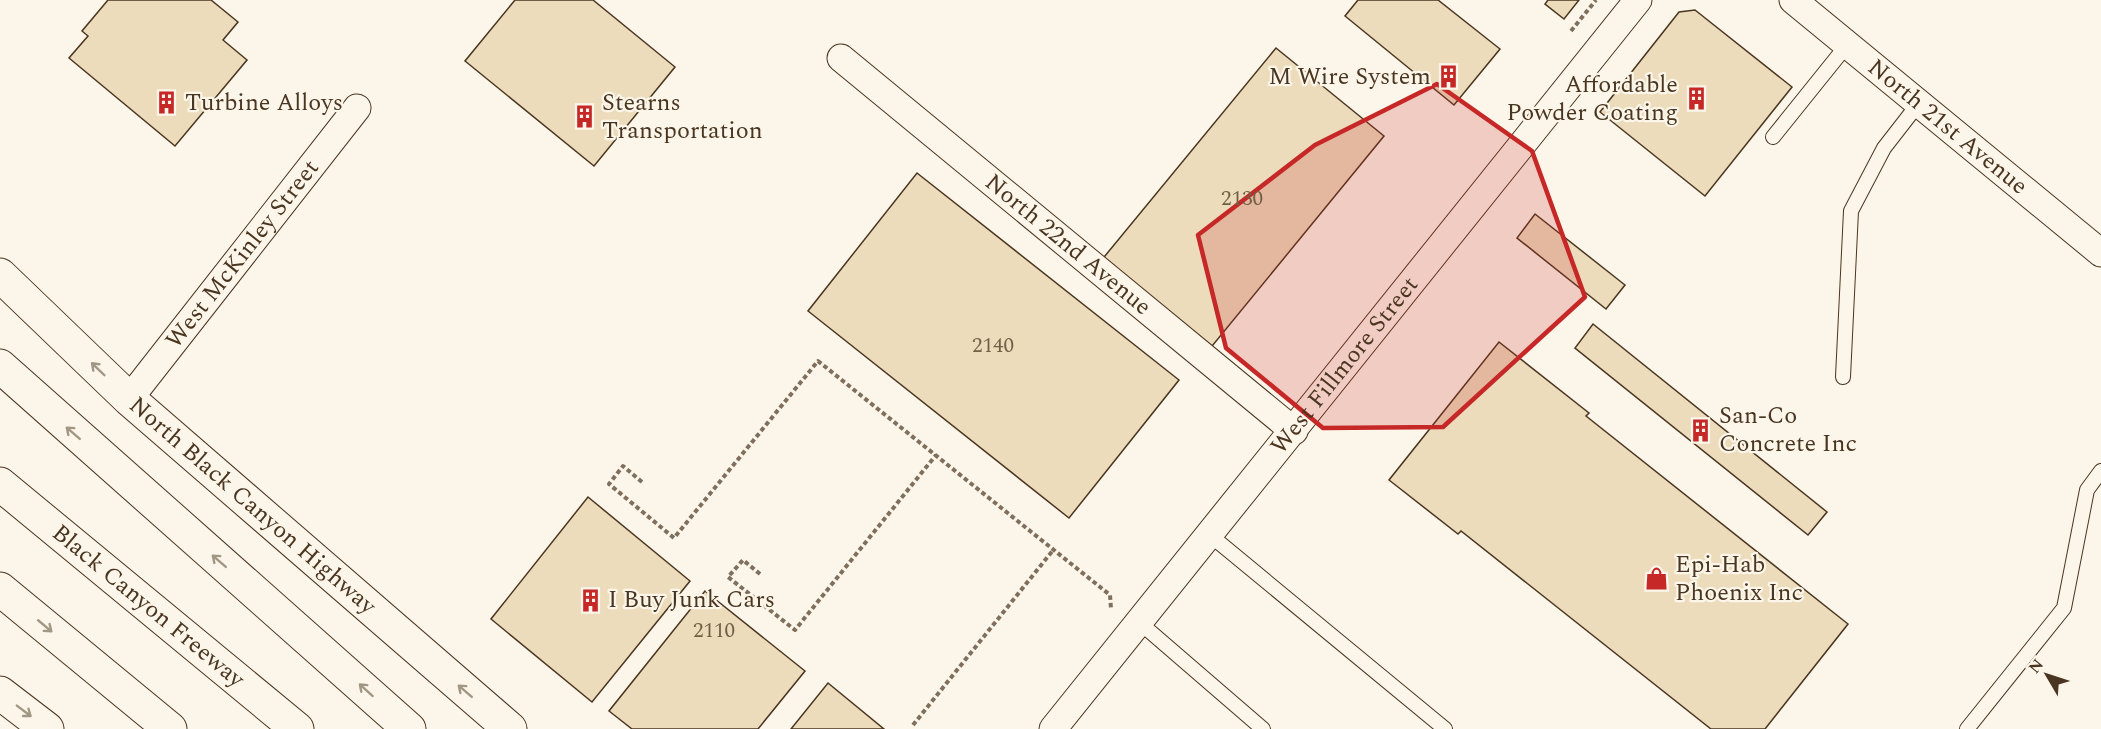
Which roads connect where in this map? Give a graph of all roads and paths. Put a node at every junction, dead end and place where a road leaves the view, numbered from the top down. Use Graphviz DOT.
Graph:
graph roads {
  1 [pos="1596,0"];
  2 [pos="1638,0"];
  3 [pos="1793,0"];
  4 [pos="1571,31"];
  5 [pos="1847,45"];
  6 [pos="841,58"];
  7 [pos="1919,103"];
  8 [pos="357,108"];
  9 [pos="1773,137"];
  10 [pos="2101,253"];
  11 [pos="0,274"];
  12 [pos="0,366"];
  13 [pos="1843,377"];
  14 [pos="129,399"];
  15 [pos="1294,431"];
  16 [pos="936,455"];
  17 [pos="2101,471"];
  18 [pos="642,482"];
  19 [pos="0,484"];
  20 [pos="1210,535"];
  21 [pos="1054,549"];
  22 [pos="760,574"];
  23 [pos="0,589"];
  24 [pos="1111,609"];
  25 [pos="1139,622"];
  26 [pos="0,693"];
  27 [pos="913,725"];
  28 [pos="47,729"];
  29 [pos="170,729"];
  30 [pos="297,729"];
  31 [pos="409,729"];
  32 [pos="510,729"];
  33 [pos="1053,729"];
  34 [pos="1263,729"];
  35 [pos="1445,729"];
  36 [pos="1967,729"];
  1 -- 4 [label="path"];
  2 -- 15 [label="street, West Fillmore Street"];
  3 -- 5 [label="street, North 21st Avenue"];
  5 -- 7 [label="street, North 21st Avenue"];
  5 -- 9 [label="lane"];
  6 -- 15 [label="street, North 22nd Avenue"];
  7 -- 10 [label="street, North 21st Avenue"];
  7 -- 13 [label="lane"];
  8 -- 14 [label="street, West McKinley Street"];
  14 -- 11 [label="main road, North Black Canyon Highway, one-way"];
  31 -- 12 [label="main road, one-way"];
  32 -- 14 [label="main road, North Black Canyon Highway, one-way"];
  15 -- 20 [label="street, West Fillmore Street"];
  16 -- 18 [label="path"];
  16 -- 21 [label="path"];
  16 -- 22 [label="path"];
  17 -- 36 [label="lane"];
  19 -- 30 [label="main road, Black Canyon Freeway"];
  20 -- 25 [label="street, West Fillmore Street"];
  20 -- 35 [label="lane"];
  21 -- 24 [label="path"];
  21 -- 27 [label="path"];
  23 -- 29 [label="main road, one-way"];
  25 -- 33 [label="street, West Fillmore Street"];
  25 -- 34 [label="lane"];
  26 -- 28 [label="main road, one-way"];
}
